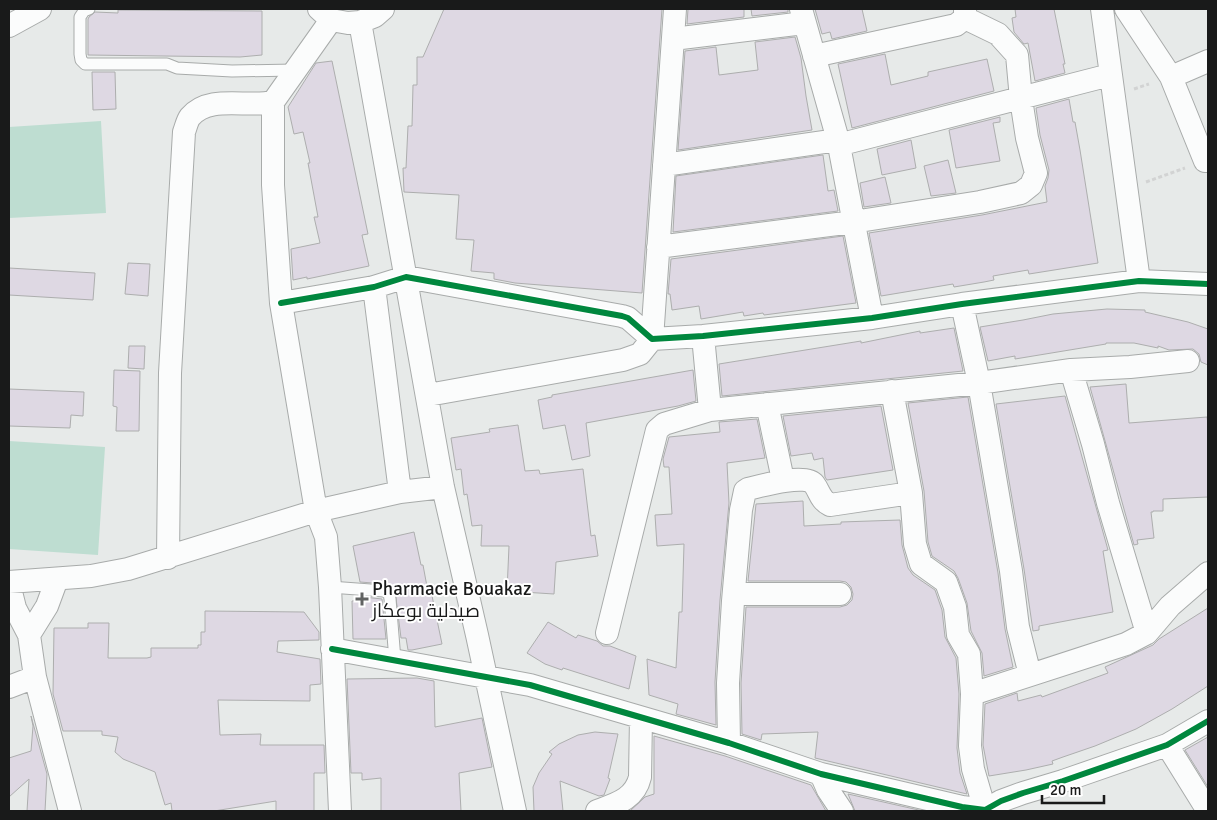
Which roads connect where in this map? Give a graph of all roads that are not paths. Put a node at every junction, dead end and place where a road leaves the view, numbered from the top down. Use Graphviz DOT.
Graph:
graph roads {
  1 [pos="40,9"];
  2 [pos="89,9"];
  3 [pos="384,9"];
  4 [pos="675,9"];
  5 [pos="1102,9"];
  6 [pos="1126,9"];
  7 [pos="965,13"];
  8 [pos="325,14"];
  9 [pos="803,16"];
  10 [pos="360,22"];
  11 [pos="9,26"];
  12 [pos="673,39"];
  13 [pos="814,56"];
  14 [pos="1208,61"];
  15 [pos="295,70"];
  16 [pos="1171,77"];
  17 [pos="1112,86"];
  18 [pos="1021,99"];
  19 [pos="273,102"];
  20 [pos="838,143"];
  21 [pos="1207,160"];
  22 [pos="664,165"];
  23 [pos="853,222"];
  24 [pos="658,247"];
  25 [pos="406,277"];
  26 [pos="1139,281"];
  27 [pos="1208,284"];
  28 [pos="374,287"];
  29 [pos="281,303"];
  30 [pos="962,304"];
  31 [pos="872,318"];
  32 [pos="703,336"];
  33 [pos="652,339"];
  34 [pos="1188,361"];
  35 [pos="1070,370"];
  36 [pos="979,383"];
  37 [pos="892,392"];
  38 [pos="428,395"];
  39 [pos="767,404"];
  40 [pos="710,410"];
  41 [pos="783,480"];
  42 [pos="443,486"];
  43 [pos="400,492"];
  44 [pos="911,493"];
  45 [pos="316,511"];
  46 [pos="168,558"];
  47 [pos="1208,573"];
  48 [pos="57,579"];
  49 [pos="9,583"];
  50 [pos="330,587"];
  51 [pos="734,594"];
  52 [pos="840,594"];
  53 [pos="1147,632"];
  54 [pos="607,633"];
  55 [pos="29,635"];
  56 [pos="332,649"];
  57 [pos="395,660"];
  58 [pos="1030,675"];
  59 [pos="36,677"];
  60 [pos="486,677"];
  61 [pos="9,687"];
  62 [pos="972,694"];
  63 [pos="641,718"];
  64 [pos="1208,721"];
  65 [pos="729,743"];
  66 [pos="1166,745"];
  67 [pos="821,774"];
  68 [pos="68,810"];
  69 [pos="340,811"];
  70 [pos="515,811"];
  71 [pos="597,811"];
  72 [pos="842,811"];
  73 [pos="989,811"];
  74 [pos="1208,811"];
  1 -- 11 [label="street"];
  2 -- 15 [label="lane"];
  3 -- 10 [label="street"];
  4 -- 12 [label="street"];
  5 -- 17 [label="street"];
  6 -- 16 [label="street"];
  7 -- 13 [label="street"];
  7 -- 18 [label="street"];
  8 -- 10 [label="street"];
  8 -- 15 [label="street"];
  9 -- 12 [label="street"];
  9 -- 13 [label="street"];
  10 -- 25 [label="street"];
  12 -- 22 [label="street"];
  13 -- 20 [label="street"];
  14 -- 16 [label="street"];
  15 -- 19 [label="street"];
  16 -- 21 [label="street"];
  17 -- 18 [label="street"];
  17 -- 26 [label="street"];
  18 -- 20 [label="street"];
  18 -- 23 [label="street"];
  19 -- 29 [label="street"];
  19 -- 46 [label="street"];
  20 -- 22 [label="street"];
  20 -- 23 [label="street"];
  22 -- 24 [label="street"];
  23 -- 24 [label="street"];
  23 -- 31 [label="street"];
  24 -- 33 [label="street"];
  25 -- 28 [label="street"];
  25 -- 33 [label="street"];
  25 -- 38 [label="street"];
  26 -- 27 [label="street"];
  26 -- 30 [label="street"];
  28 -- 29 [label="street"];
  28 -- 43 [label="street"];
  29 -- 45 [label="street"];
  30 -- 31 [label="street"];
  30 -- 36 [label="street"];
  31 -- 32 [label="street"];
  32 -- 33 [label="street"];
  32 -- 40 [label="street"];
  33 -- 38 [label="street"];
  34 -- 35 [label="street"];
  35 -- 36 [label="street"];
  35 -- 53 [label="street"];
  36 -- 37 [label="street"];
  36 -- 58 [label="street"];
  37 -- 39 [label="street"];
  37 -- 44 [label="street"];
  38 -- 42 [label="street"];
  39 -- 40 [label="street"];
  39 -- 41 [label="street"];
  40 -- 54 [label="street"];
  41 -- 44 [label="street"];
  41 -- 51 [label="street"];
  42 -- 43 [label="street"];
  42 -- 60 [label="street"];
  43 -- 45 [label="street"];
  44 -- 62 [label="street"];
  45 -- 46 [label="street"];
  45 -- 50 [label="street"];
  46 -- 48 [label="street"];
  47 -- 53 [label="street"];
  48 -- 49 [label="street"];
  48 -- 55 [label="street"];
  49 -- 55 [label="street"];
  50 -- 56 [label="street"];
  50 -- 57 [label="lane"];
  51 -- 52 [label="street"];
  51 -- 65 [label="street"];
  53 -- 58 [label="street"];
  55 -- 59 [label="street"];
  56 -- 57 [label="street"];
  56 -- 69 [label="street"];
  57 -- 60 [label="street"];
  58 -- 62 [label="street"];
  59 -- 61 [label="street"];
  59 -- 68 [label="street"];
  60 -- 63 [label="street"];
  60 -- 70 [label="street"];
  62 -- 73 [label="street"];
  63 -- 65 [label="street"];
  63 -- 71 [label="street"];
  64 -- 66 [label="street"];
  65 -- 67 [label="street"];
  66 -- 73 [label="street"];
  66 -- 74 [label="street"];
  67 -- 72 [label="street"];
  67 -- 73 [label="street"];
}
